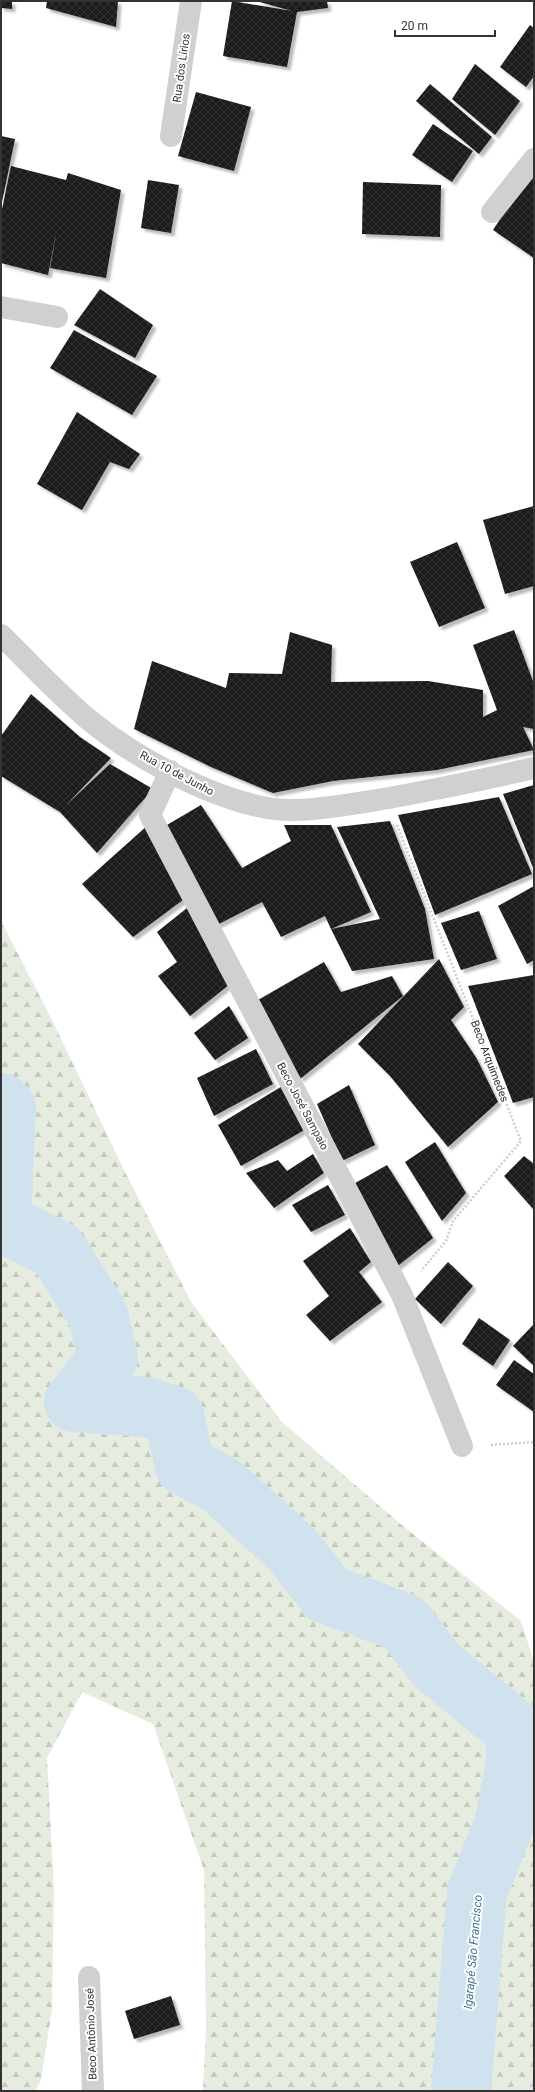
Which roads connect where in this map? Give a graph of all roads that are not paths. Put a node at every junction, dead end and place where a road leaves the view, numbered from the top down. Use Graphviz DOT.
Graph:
graph roads {
  1 [pos="191,1"];
  2 [pos="171,136"];
  3 [pos="534,159"];
  4 [pos="492,212"];
  5 [pos="1,307"];
  6 [pos="57,318"];
  7 [pos="1,635"];
  8 [pos="534,768"];
  9 [pos="170,771"];
  10 [pos="462,1446"];
  11 [pos="89,1977"];
  12 [pos="93,2091"];
  1 -- 2 [label="street, Rua dos Lírios"];
  3 -- 4 [label="street"];
  5 -- 6 [label="street"];
  7 -- 9 [label="street, Rua 10 de Junho"];
  8 -- 9 [label="street, Rua 10 de Junho"];
  9 -- 10 [label="street, Beco José Sampaio"];
  11 -- 12 [label="street, Beco Antônio José"];
}
